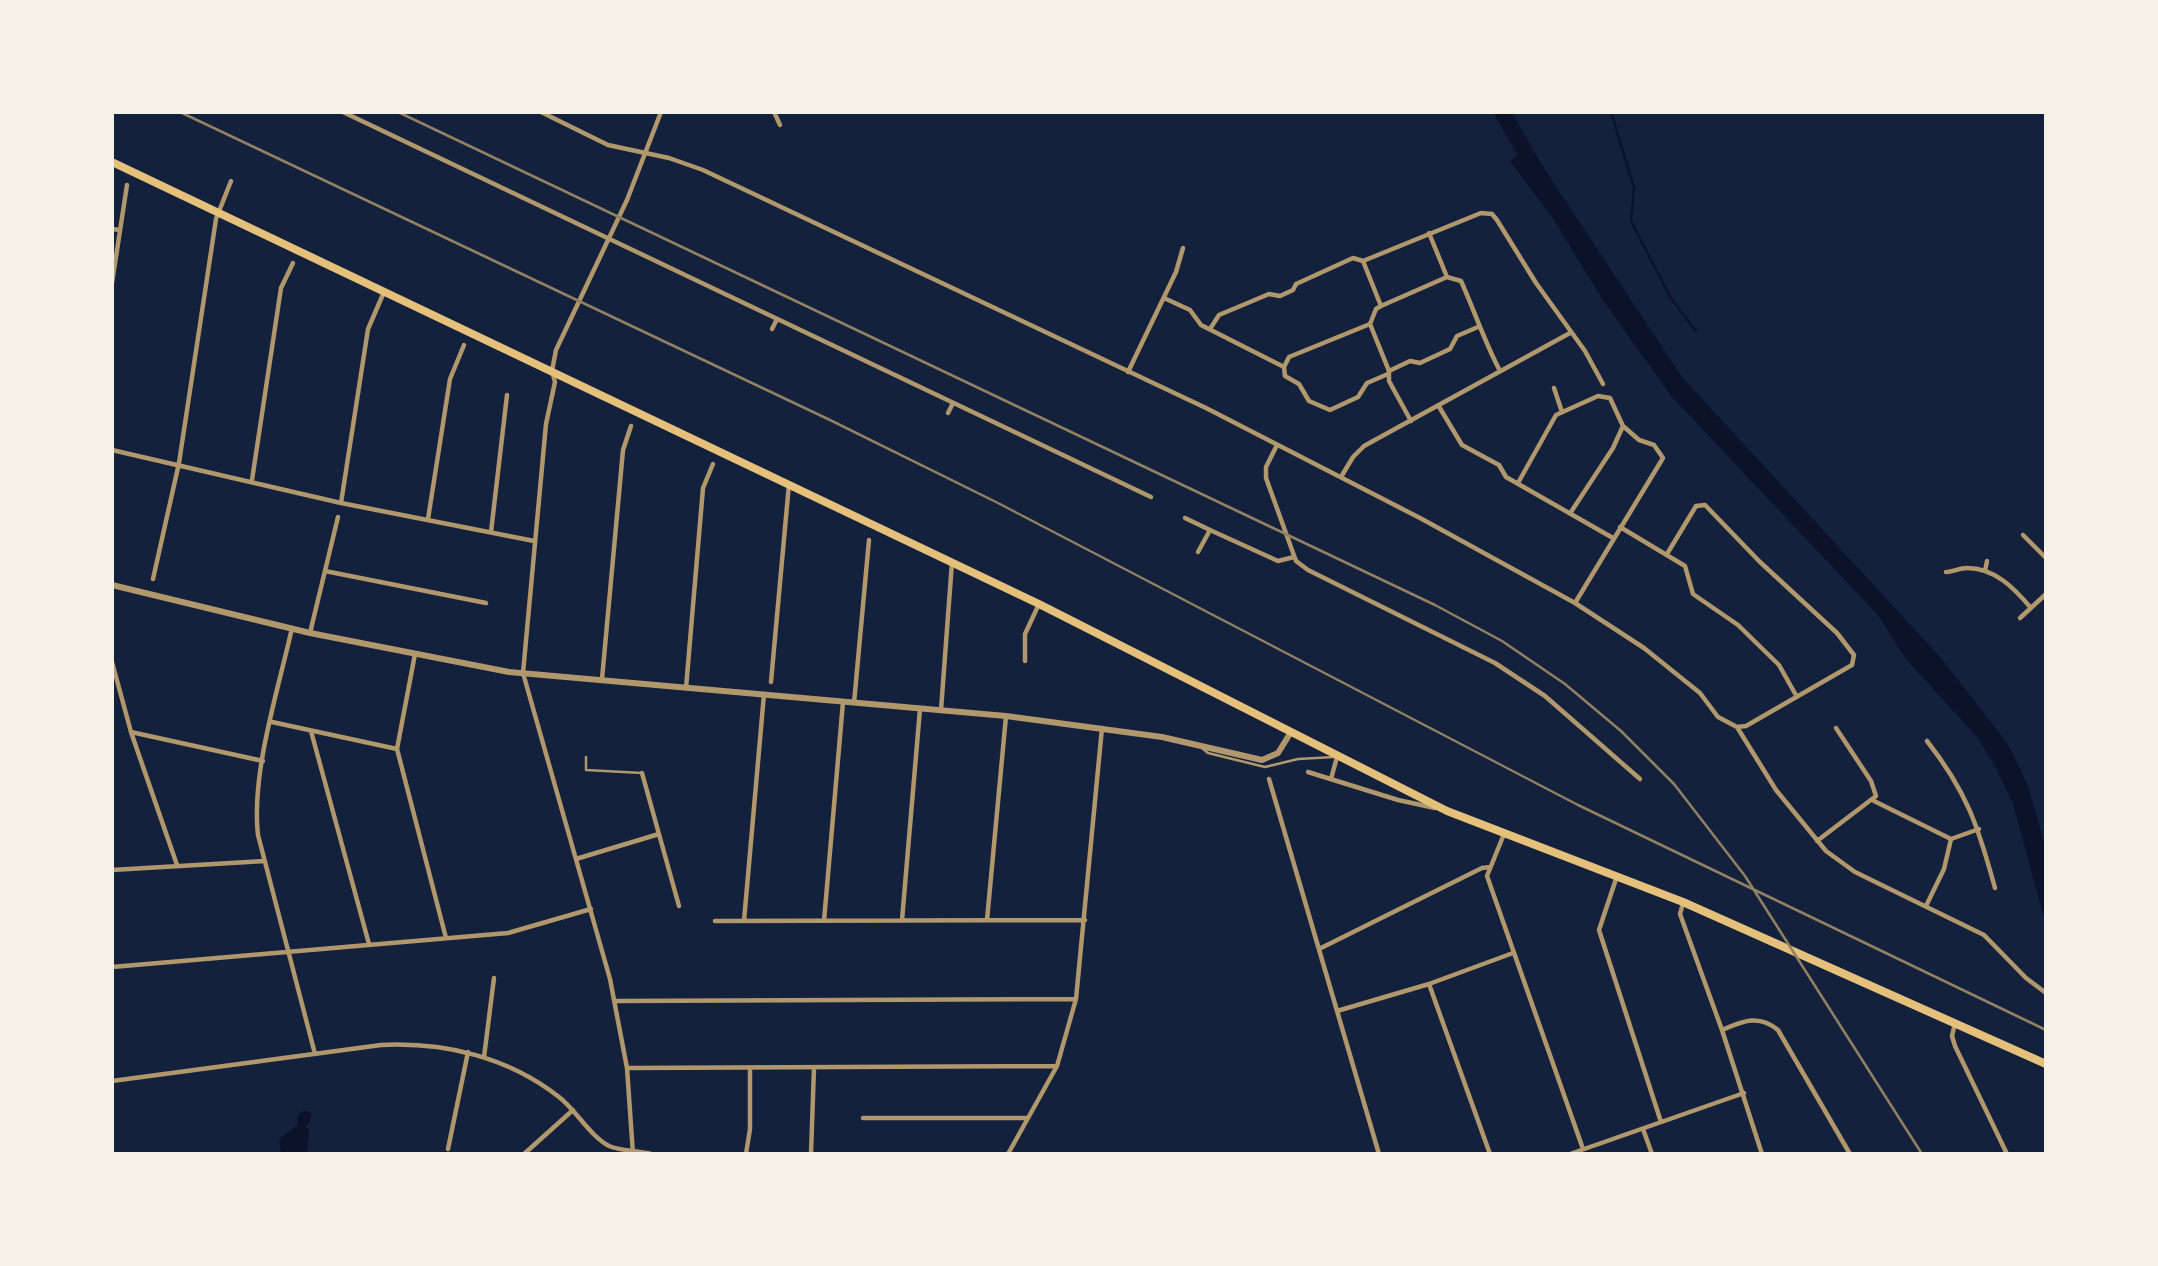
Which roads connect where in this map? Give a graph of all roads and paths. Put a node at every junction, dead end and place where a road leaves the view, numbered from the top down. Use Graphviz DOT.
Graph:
graph roads {
  1 [pos="343,112"];
  2 [pos="541,112"];
  3 [pos="661,112"];
  4 [pos="774,112"];
  5 [pos="780,125"];
  6 [pos="645,153"];
  7 [pos="112,162"];
  8 [pos="231,181"];
  9 [pos="127,185"];
  10 [pos="217,212"];
  11 [pos="112,229"];
  12 [pos="120,230"];
  13 [pos="1429,233"];
  14 [pos="608,239"];
  15 [pos="1183,248"];
  16 [pos="1363,261"];
  17 [pos="293,263"];
  18 [pos="1447,277"];
  19 [pos="112,283"];
  20 [pos="384,292"];
  21 [pos="1164,298"];
  22 [pos="1381,306"];
  23 [pos="777,319"];
  24 [pos="1370,324"];
  25 [pos="1478,327"];
  26 [pos="1210,329"];
  27 [pos="772,330"];
  28 [pos="1570,333"];
  29 [pos="464,345"];
  30 [pos="1284,367"];
  31 [pos="552,371"];
  32 [pos="1500,371"];
  33 [pos="1128,372"];
  34 [pos="1388,372"];
  35 [pos="1604,384"];
  36 [pos="1554,388"];
  37 [pos="507,395"];
  38 [pos="953,403"];
  39 [pos="1438,405"];
  40 [pos="1562,412"];
  41 [pos="948,413"];
  42 [pos="1411,421"];
  43 [pos="631,426"];
  44 [pos="1623,426"];
  45 [pos="1277,445"];
  46 [pos="112,450"];
  47 [pos="179,463"];
  48 [pos="713,464"];
  49 [pos="1341,477"];
  50 [pos="252,480"];
  51 [pos="1122,483"];
  52 [pos="789,484"];
  53 [pos="1518,484"];
  54 [pos="1118,492"];
  55 [pos="1151,497"];
  56 [pos="341,502"];
  57 [pos="1571,512"];
  58 [pos="338,517"];
  59 [pos="1185,518"];
  60 [pos="428,519"];
  61 [pos="1620,527"];
  62 [pos="1210,530"];
  63 [pos="491,532"];
  64 [pos="2023,535"];
  65 [pos="1612,538"];
  66 [pos="869,540"];
  67 [pos="534,541"];
  68 [pos="1198,552"];
  69 [pos="1667,554"];
  70 [pos="1294,557"];
  71 [pos="2046,558"];
  72 [pos="1987,561"];
  73 [pos="952,562"];
  74 [pos="325,571"];
  75 [pos="1985,571"];
  76 [pos="1946,572"];
  77 [pos="153,579"];
  78 [pos="112,584"];
  79 [pos="2046,594"];
  80 [pos="486,603"];
  81 [pos="1575,603"];
  82 [pos="1039,604"];
  83 [pos="2031,608"];
  84 [pos="2020,618"];
  85 [pos="292,628"];
  86 [pos="310,633"];
  87 [pos="415,654"];
  88 [pos="112,662"];
  89 [pos="1025,662"];
  90 [pos="523,673"];
  91 [pos="602,679"];
  92 [pos="771,682"];
  93 [pos="685,688"];
  94 [pos="764,695"];
  95 [pos="1797,697"];
  96 [pos="843,702"];
  97 [pos="854,703"];
  98 [pos="920,708"];
  99 [pos="941,710"];
  100 [pos="1006,716"];
  101 [pos="272,722"];
  102 [pos="1102,727"];
  103 [pos="1737,727"];
  104 [pos="1836,728"];
  105 [pos="311,731"];
  106 [pos="131,732"];
  107 [pos="1291,732"];
  108 [pos="1927,741"];
  109 [pos="1196,743"];
  110 [pos="397,749"];
  111 [pos="586,757"];
  112 [pos="1337,757"];
  113 [pos="263,761"];
  114 [pos="1308,772"];
  115 [pos="642,773"];
  116 [pos="1269,779"];
  117 [pos="1331,779"];
  118 [pos="1640,779"];
  119 [pos="1874,801"];
  120 [pos="1447,811"];
  121 [pos="1979,829"];
  122 [pos="659,834"];
  123 [pos="1504,834"];
  124 [pos="1951,839"];
  125 [pos="1817,841"];
  126 [pos="576,859"];
  127 [pos="265,861"];
  128 [pos="177,865"];
  129 [pos="1490,867"];
  130 [pos="112,870"];
  131 [pos="1618,876"];
  132 [pos="1995,888"];
  133 [pos="1683,902"];
  134 [pos="679,906"];
  135 [pos="1926,906"];
  136 [pos="591,909"];
  137 [pos="902,920"];
  138 [pos="987,920"];
  139 [pos="1085,920"];
  140 [pos="715,921"];
  141 [pos="744,921"];
  142 [pos="824,921"];
  143 [pos="446,938"];
  144 [pos="369,944"];
  145 [pos="1319,949"];
  146 [pos="288,951"];
  147 [pos="1513,953"];
  148 [pos="112,967"];
  149 [pos="494,978"];
  150 [pos="1429,984"];
  151 [pos="2046,993"];
  152 [pos="1076,999"];
  153 [pos="615,1001"];
  154 [pos="1337,1011"];
  155 [pos="1955,1022"];
  156 [pos="1722,1030"];
  157 [pos="468,1052"];
  158 [pos="315,1054"];
  159 [pos="484,1057"];
  160 [pos="2046,1064"];
  161 [pos="1057,1066"];
  162 [pos="627,1068"];
  163 [pos="814,1068"];
  164 [pos="750,1069"];
  165 [pos="112,1081"];
  166 [pos="1744,1093"];
  167 [pos="573,1110"];
  168 [pos="863,1118"];
  169 [pos="1029,1118"];
  170 [pos="1661,1122"];
  171 [pos="1643,1128"];
  172 [pos="612,1147"];
  173 [pos="448,1149"];
  174 [pos="1583,1149"];
  175 [pos="633,1152"];
  176 [pos="524,1154"];
  177 [pos="612,1154"];
  178 [pos="651,1154"];
  179 [pos="746,1154"];
  180 [pos="811,1154"];
  181 [pos="1008,1154"];
  182 [pos="1379,1154"];
  183 [pos="1490,1154"];
  184 [pos="1570,1154"];
  185 [pos="1652,1154"];
  186 [pos="1762,1154"];
  187 [pos="1850,1154"];
  188 [pos="2007,1154"];
  1 -- 14 [label="street"];
  2 -- 6 [label="street"];
  3 -- 6 [label="street"];
  4 -- 5 [label="street"];
  6 -- 14 [label="street"];
  6 -- 33 [label="street"];
  7 -- 10 [label="main road"];
  8 -- 10 [label="street"];
  9 -- 12 [label="street"];
  10 -- 20 [label="main road"];
  10 -- 47 [label="street"];
  11 -- 12 [label="street"];
  12 -- 19 [label="street"];
  13 -- 16 [label="street"];
  13 -- 18 [label="street"];
  13 -- 28 [label="street"];
  14 -- 23 [label="street"];
  14 -- 31 [label="street"];
  15 -- 21 [label="street"];
  16 -- 22 [label="street"];
  16 -- 26 [label="street"];
  17 -- 50 [label="street"];
  18 -- 22 [label="street"];
  18 -- 25 [label="street"];
  20 -- 31 [label="main road"];
  20 -- 56 [label="street"];
  21 -- 26 [label="street"];
  21 -- 33 [label="street"];
  22 -- 24 [label="street"];
  23 -- 27 [label="street"];
  23 -- 38 [label="street"];
  24 -- 30 [label="street"];
  24 -- 34 [label="street"];
  25 -- 32 [label="street"];
  25 -- 34 [label="street"];
  26 -- 30 [label="street"];
  28 -- 32 [label="street"];
  28 -- 35 [label="street"];
  29 -- 60 [label="street"];
  30 -- 34 [label="street"];
  31 -- 52 [label="main road"];
  31 -- 67 [label="street"];
  32 -- 39 [label="street"];
  33 -- 45 [label="street"];
  34 -- 42 [label="street"];
  36 -- 40 [label="street"];
  37 -- 63 [label="street"];
  38 -- 41 [label="street"];
  38 -- 51 [label="street"];
  39 -- 42 [label="street"];
  39 -- 53 [label="street"];
  40 -- 44 [label="street"];
  40 -- 53 [label="street"];
  42 -- 49 [label="street"];
  43 -- 91 [label="street"];
  44 -- 57 [label="street"];
  44 -- 61 [label="street"];
  45 -- 49 [label="street"];
  45 -- 70 [label="street"];
  46 -- 47 [label="street"];
  47 -- 50 [label="street"];
  47 -- 77 [label="street"];
  48 -- 93 [label="street"];
  49 -- 81 [label="street"];
  50 -- 56 [label="street"];
  51 -- 54 [label="street"];
  51 -- 55 [label="street"];
  52 -- 73 [label="main road"];
  52 -- 92 [label="street"];
  53 -- 57 [label="street"];
  56 -- 60 [label="street"];
  57 -- 65 [label="street"];
  58 -- 74 [label="street"];
  59 -- 62 [label="street"];
  60 -- 63 [label="street"];
  61 -- 65 [label="street"];
  61 -- 69 [label="street"];
  62 -- 68 [label="street"];
  62 -- 70 [label="street"];
  63 -- 67 [label="street"];
  64 -- 71 [label="street"];
  65 -- 81 [label="street"];
  66 -- 97 [label="street"];
  67 -- 90 [label="street"];
  69 -- 95 [label="street"];
  69 -- 95 [label="street"];
  70 -- 118 [label="street"];
  72 -- 75 [label="street"];
  73 -- 82 [label="main road"];
  73 -- 99 [label="street"];
  74 -- 80 [label="street"];
  74 -- 86 [label="street"];
  75 -- 76 [label="street"];
  75 -- 83 [label="street"];
  78 -- 85 [label="street"];
  79 -- 83 [label="street"];
  81 -- 103 [label="street"];
  82 -- 89 [label="street"];
  82 -- 107 [label="main road"];
  83 -- 84 [label="street"];
  85 -- 86 [label="street"];
  85 -- 101 [label="street"];
  86 -- 87 [label="street"];
  87 -- 90 [label="street"];
  87 -- 110 [label="street"];
  88 -- 106 [label="street"];
  90 -- 91 [label="street"];
  90 -- 126 [label="street"];
  91 -- 93 [label="street"];
  93 -- 94 [label="street"];
  94 -- 96 [label="street"];
  94 -- 141 [label="street"];
  95 -- 103 [label="street"];
  96 -- 97 [label="street"];
  96 -- 142 [label="street"];
  97 -- 98 [label="street"];
  98 -- 99 [label="street"];
  98 -- 137 [label="street"];
  99 -- 100 [label="street"];
  100 -- 102 [label="street"];
  100 -- 138 [label="street"];
  101 -- 105 [label="street"];
  101 -- 113 [label="street"];
  102 -- 109 [label="street"];
  102 -- 139 [label="street"];
  103 -- 125 [label="street"];
  104 -- 119 [label="street"];
  105 -- 110 [label="street"];
  105 -- 144 [label="street"];
  106 -- 113 [label="street"];
  106 -- 128 [label="street"];
  107 -- 109 [label="street"];
  107 -- 112 [label="main road"];
  108 -- 121 [label="street"];
  109 -- 112 [label="lane"];
  110 -- 143 [label="street"];
  111 -- 115 [label="lane"];
  112 -- 117 [label="street"];
  112 -- 120 [label="main road"];
  113 -- 127 [label="street"];
  114 -- 117 [label="street"];
  115 -- 122 [label="street"];
  116 -- 145 [label="street"];
  117 -- 120 [label="street"];
  119 -- 124 [label="street"];
  119 -- 125 [label="street"];
  120 -- 123 [label="main road"];
  121 -- 124 [label="street"];
  121 -- 132 [label="street"];
  122 -- 126 [label="street"];
  122 -- 134 [label="street"];
  123 -- 129 [label="street"];
  123 -- 131 [label="main road"];
  124 -- 135 [label="street"];
  125 -- 135 [label="street"];
  126 -- 136 [label="street"];
  127 -- 128 [label="street"];
  127 -- 146 [label="street"];
  128 -- 130 [label="street"];
  129 -- 145 [label="street"];
  129 -- 147 [label="street"];
  131 -- 133 [label="main road"];
  131 -- 170 [label="street"];
  133 -- 155 [label="main road"];
  133 -- 156 [label="street"];
  135 -- 151 [label="street"];
  136 -- 143 [label="street"];
  136 -- 153 [label="street"];
  137 -- 138 [label="street"];
  137 -- 142 [label="street"];
  138 -- 139 [label="street"];
  139 -- 152 [label="street"];
  140 -- 141 [label="street"];
  141 -- 142 [label="street"];
  143 -- 144 [label="street"];
  144 -- 146 [label="street"];
  145 -- 154 [label="street"];
  146 -- 148 [label="street"];
  146 -- 158 [label="street"];
  147 -- 150 [label="street"];
  147 -- 174 [label="street"];
  149 -- 159 [label="street"];
  150 -- 154 [label="street"];
  150 -- 183 [label="street"];
  152 -- 153 [label="street"];
  152 -- 161 [label="street"];
  153 -- 162 [label="street"];
  154 -- 182 [label="street"];
  155 -- 160 [label="main road"];
  155 -- 188 [label="street"];
  156 -- 166 [label="street"];
  156 -- 187 [label="street"];
  157 -- 158 [label="street"];
  157 -- 159 [label="street"];
  157 -- 173 [label="street"];
  158 -- 165 [label="street"];
  159 -- 167 [label="street"];
  161 -- 163 [label="street"];
  161 -- 169 [label="street"];
  162 -- 164 [label="street"];
  162 -- 175 [label="street"];
  163 -- 164 [label="street"];
  163 -- 180 [label="street"];
  164 -- 179 [label="street"];
  166 -- 170 [label="street"];
  166 -- 186 [label="street"];
  167 -- 172 [label="street"];
  167 -- 176 [label="street"];
  168 -- 169 [label="street"];
  169 -- 181 [label="street"];
  170 -- 171 [label="street"];
  171 -- 174 [label="street"];
  171 -- 185 [label="street"];
  172 -- 175 [label="street"];
  172 -- 177 [label="street"];
  174 -- 184 [label="street"];
  175 -- 178 [label="street"];
}
